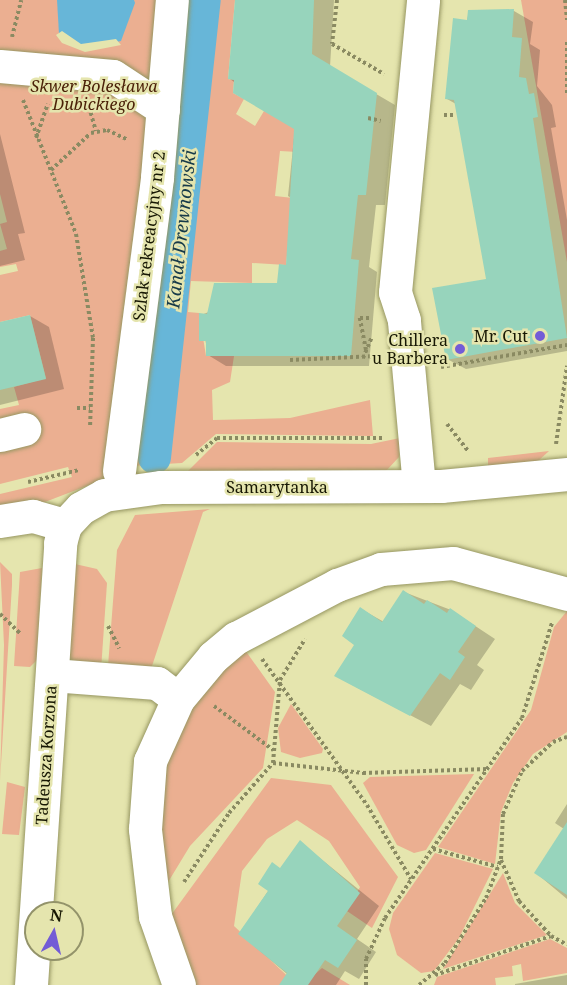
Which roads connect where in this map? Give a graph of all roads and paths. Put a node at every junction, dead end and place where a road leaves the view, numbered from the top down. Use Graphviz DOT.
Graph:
graph roads {
  1 [pos="21,0"];
  2 [pos="172,0"];
  3 [pos="337,0"];
  4 [pos="423,0"];
  5 [pos="565,0"];
  6 [pos="567,20"];
  7 [pos="567,42"];
  8 [pos="7,67"];
  9 [pos="70,71"];
  10 [pos="391,78"];
  11 [pos="567,96"];
  12 [pos="163,109"];
  13 [pos="37,145"];
  14 [pos="159,156"];
  15 [pos="51,170"];
  16 [pos="378,319"];
  17 [pos="377,325"];
  18 [pos="567,345"];
  19 [pos="366,351"];
  20 [pos="387,355"];
  21 [pos="363,358"];
  22 [pos="290,360"];
  23 [pos="430,364"];
  24 [pos="567,366"];
  25 [pos="76,408"];
  26 [pos="90,408"];
  27 [pos="442,419"];
  28 [pos="90,437"];
  29 [pos="389,437"];
  30 [pos="191,460"];
  31 [pos="562,460"];
  32 [pos="475,461"];
  33 [pos="119,471"];
  34 [pos="22,484"];
  35 [pos="418,486"];
  36 [pos="0,521"];
  37 [pos="65,525"];
  38 [pos="566,594"];
  39 [pos="236,638"];
  40 [pos="52,675"];
  41 [pos="280,680"];
  42 [pos="182,692"];
  43 [pos="567,737"];
  44 [pos="274,751"];
  45 [pos="273,763"];
  46 [pos="488,769"];
  47 [pos="342,771"];
  48 [pos="433,849"];
  49 [pos="501,860"];
  50 [pos="498,867"];
  51 [pos="411,879"];
  52 [pos="155,916"];
  53 [pos="551,936"];
  54 [pos="567,945"];
  55 [pos="432,976"];
  56 [pos="31,985"];
  57 [pos="179,985"];
  58 [pos="366,985"];
  59 [pos="419,985"];
  1 -- 8 [label="path"];
  2 -- 12 [label="street, Szlak rekreacyjny nr 2"];
  3 -- 10 [label="path"];
  4 -- 35 [label="street"];
  5 -- 6 [label="path"];
  7 -- 11 [label="path"];
  8 -- 9 [label="street"];
  8 -- 13 [label="path"];
  9 -- 12 [label="street"];
  9 -- 13 [label="path"];
  12 -- 14 [label="street, Szlak rekreacyjny nr 2"];
  13 -- 15 [label="path"];
  14 -- 15 [label="path"];
  14 -- 33 [label="street, Szlak rekreacyjny nr 2"];
  15 -- 26 [label="path"];
  16 -- 19 [label="path"];
  17 -- 19 [label="path"];
  18 -- 23 [label="path"];
  19 -- 21 [label="path"];
  20 -- 21 [label="path"];
  21 -- 22 [label="path"];
  24 -- 31 [label="path"];
  25 -- 26 [label="path"];
  26 -- 28 [label="path"];
  27 -- 32 [label="path"];
  29 -- 30 [label="path"];
  31 -- 35 [label="street, Samarytanka"];
  33 -- 34 [label="path"];
  35 -- 37 [label="street, Samarytanka"];
  36 -- 37 [label="street"];
  37 -- 40 [label="street, Tadeusza Korzona"];
  38 -- 39 [label="street"];
  38 -- 46 [label="path"];
  39 -- 41 [label="path"];
  39 -- 42 [label="street"];
  40 -- 42 [label="street"];
  40 -- 56 [label="street, Tadeusza Korzona"];
  41 -- 44 [label="path"];
  41 -- 47 [label="path"];
  42 -- 44 [label="path"];
  42 -- 52 [label="street"];
  43 -- 49 [label="path"];
  44 -- 45 [label="path"];
  45 -- 47 [label="path"];
  45 -- 52 [label="path"];
  46 -- 47 [label="path"];
  46 -- 48 [label="path"];
  47 -- 51 [label="path"];
  48 -- 50 [label="path"];
  48 -- 51 [label="path"];
  49 -- 50 [label="path"];
  49 -- 53 [label="path"];
  50 -- 55 [label="path"];
  51 -- 58 [label="path"];
  52 -- 57 [label="street"];
  53 -- 54 [label="path"];
  53 -- 55 [label="path"];
  55 -- 59 [label="path"];
}
